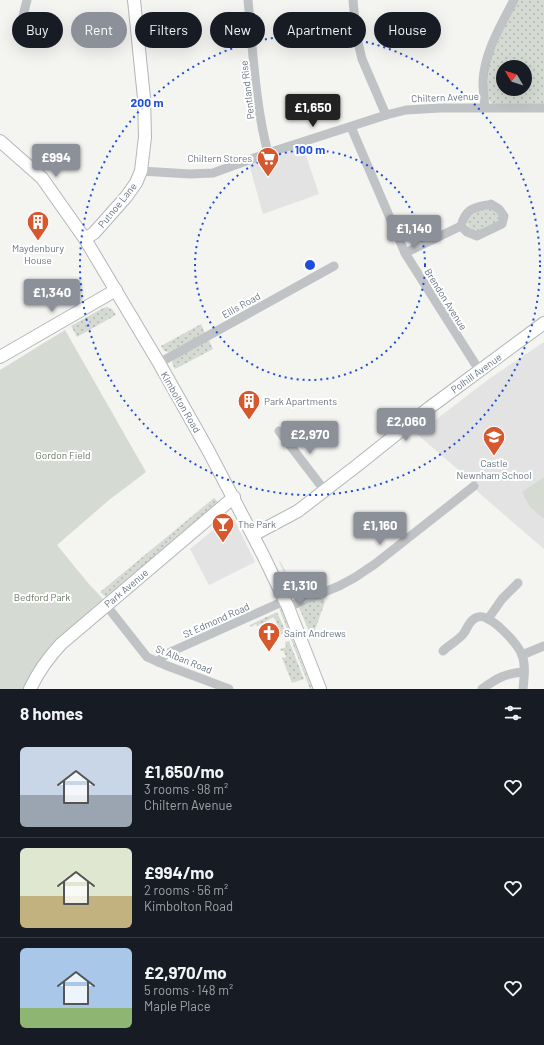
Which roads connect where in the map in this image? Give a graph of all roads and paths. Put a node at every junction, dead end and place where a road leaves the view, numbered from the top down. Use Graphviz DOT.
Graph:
graph roads {
  1 [pos="27,0"];
  2 [pos="134,0"];
  3 [pos="248,0"];
  4 [pos="353,0"];
  5 [pos="514,0"];
  6 [pos="24,12"];
  7 [pos="485,107"];
  8 [pos="544,108"];
  9 [pos="386,115"];
  10 [pos="351,127"];
  11 [pos="0,141"];
  12 [pos="268,154"];
  13 [pos="141,171"];
  14 [pos="461,226"];
  15 [pos="86,239"];
  16 [pos="405,254"];
  17 [pos="334,266"];
  18 [pos="116,290"];
  19 [pos="544,323"];
  20 [pos="0,357"];
  21 [pos="159,363"];
  22 [pos="479,370"];
  23 [pos="279,431"];
  24 [pos="474,486"];
  25 [pos="325,491"];
  26 [pos="234,498"];
  27 [pos="253,535"];
  28 [pos="518,582"];
  29 [pos="286,604"];
  30 [pos="106,605"];
  31 [pos="488,619"];
  32 [pos="544,646"];
  33 [pos="443,651"];
  34 [pos="522,655"];
  35 [pos="158,662"];
  36 [pos="524,672"];
  37 [pos="30,689"];
  38 [pos="229,689"];
  39 [pos="320,689"];
  40 [pos="482,689"];
  41 [pos="523,689"];
  1 -- 6 [label="street"];
  2 -- 13 [label="street, Putnoe Lane"];
  3 -- 12 [label="street, Pentland Rise"];
  4 -- 9 [label="street"];
  5 -- 7 [label="street"];
  7 -- 8 [label="street, Chiltern Avenue"];
  7 -- 9 [label="street, Chiltern Avenue"];
  9 -- 10 [label="street, Chiltern Avenue"];
  10 -- 12 [label="street, Chiltern Avenue"];
  10 -- 16 [label="street, Brendon Avenue"];
  11 -- 15 [label="street, Kimbolton Road"];
  12 -- 13 [label="street, Chiltern Avenue"];
  13 -- 15 [label="street, Putnoe Lane"];
  14 -- 14 [label="street"];
  14 -- 16 [label="street"];
  15 -- 18 [label="street, Kimbolton Road"];
  16 -- 22 [label="street, Brendon Avenue"];
  17 -- 21 [label="street, Ellis Road"];
  18 -- 20 [label="street"];
  18 -- 21 [label="street, Kimbolton Road"];
  19 -- 22 [label="street, Polhill Avenue"];
  21 -- 26 [label="street, Kimbolton Road"];
  22 -- 25 [label="street, Polhill Avenue"];
  23 -- 25 [label="street"];
  24 -- 29 [label="street, St Edmond Road"];
  25 -- 27 [label="street, Polhill Avenue"];
  26 -- 27 [label="street, Kimbolton Road"];
  26 -- 30 [label="street, Park Avenue"];
  27 -- 29 [label="street, Kimbolton Road"];
  28 -- 31 [label="street"];
  29 -- 35 [label="street, St Edmond Road"];
  29 -- 39 [label="street, Kimbolton Road"];
  30 -- 35 [label="street, St Alban Road"];
  30 -- 37 [label="street, Park Avenue"];
  31 -- 33 [label="street"];
  31 -- 34 [label="street"];
  32 -- 34 [label="street"];
  34 -- 36 [label="street"];
  35 -- 38 [label="street, St Alban Road"];
  36 -- 40 [label="street"];
  36 -- 41 [label="street"];
}
